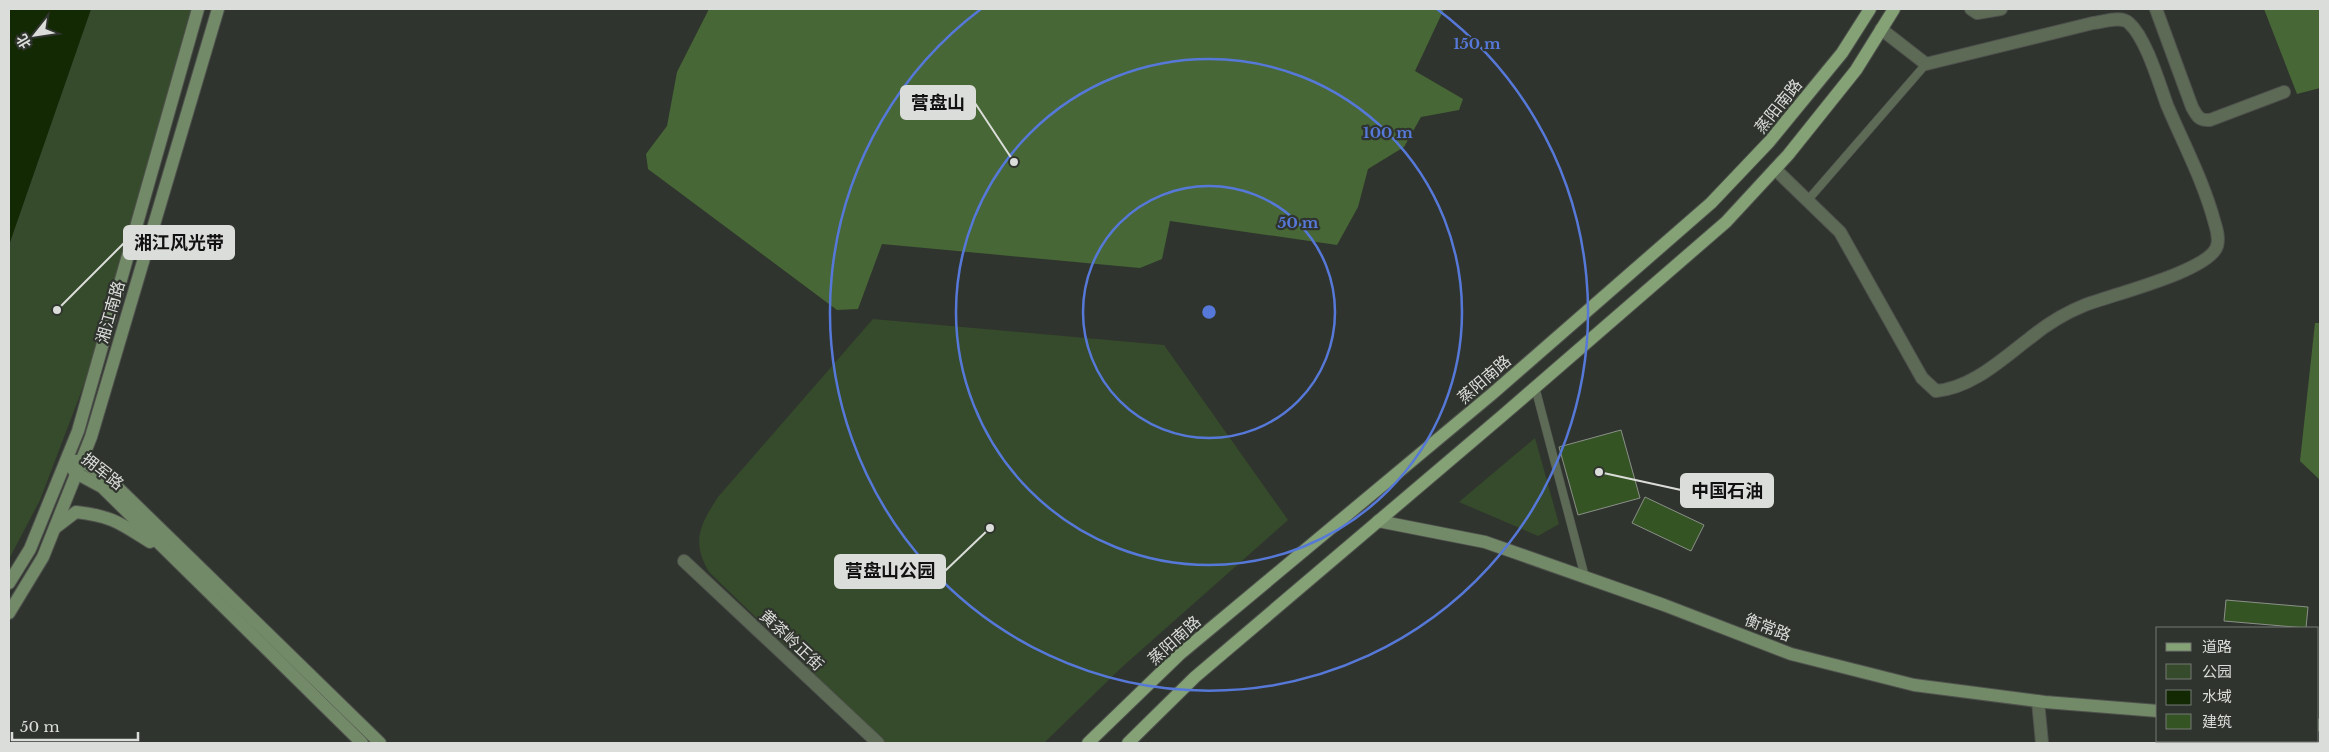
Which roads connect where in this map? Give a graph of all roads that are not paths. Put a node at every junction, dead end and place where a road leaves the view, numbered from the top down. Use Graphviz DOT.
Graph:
graph roads {
  1 [pos="198,9"];
  2 [pos="218,9"];
  3 [pos="1870,9"];
  4 [pos="1894,9"];
  5 [pos="1971,9"];
  6 [pos="2001,9"];
  7 [pos="2156,9"];
  8 [pos="1882,29"];
  9 [pos="1926,64"];
  10 [pos="2284,92"];
  11 [pos="1775,169"];
  12 [pos="1807,201"];
  13 [pos="1535,387"];
  14 [pos="66,461"];
  15 [pos="79,467"];
  16 [pos="1378,521"];
  17 [pos="55,528"];
  18 [pos="170,554"];
  19 [pos="684,561"];
  20 [pos="1585,577"];
  21 [pos="9,584"];
  22 [pos="9,613"];
  23 [pos="2038,701"];
  24 [pos="2156,711"];
  25 [pos="362,743"];
  26 [pos="380,743"];
  27 [pos="878,743"];
  28 [pos="1088,743"];
  29 [pos="1128,743"];
  30 [pos="2042,743"];
  1 -- 14 [label="street, 湘江南路"];
  2 -- 15 [label="street, 湘江南路"];
  3 -- 28 [label="main road, 蒸阳南路"];
  4 -- 8 [label="main road"];
  5 -- 6 [label="street"];
  7 -- 10 [label="street"];
  8 -- 9 [label="street"];
  8 -- 11 [label="main road"];
  9 -- 12 [label="lane"];
  9 -- 12 [label="street"];
  11 -- 12 [label="street"];
  11 -- 13 [label="main road"];
  13 -- 16 [label="main road"];
  13 -- 20 [label="lane"];
  14 -- 15 [label="street, 拥军路"];
  14 -- 21 [label="street, 湘江南路"];
  15 -- 17 [label="street, 湘江南路"];
  15 -- 18 [label="street, 拥军路"];
  15 -- 26 [label="street, 拥军路"];
  16 -- 20 [label="street, 衡常路"];
  16 -- 29 [label="main road"];
  17 -- 18 [label="street"];
  17 -- 22 [label="street, 湘江南路"];
  18 -- 25 [label="street, 拥军路"];
  19 -- 27 [label="street, 黄茶岭正街"];
  20 -- 23 [label="street, 衡常路"];
  23 -- 24 [label="street, 衡常路"];
  23 -- 30 [label="street"];
}
